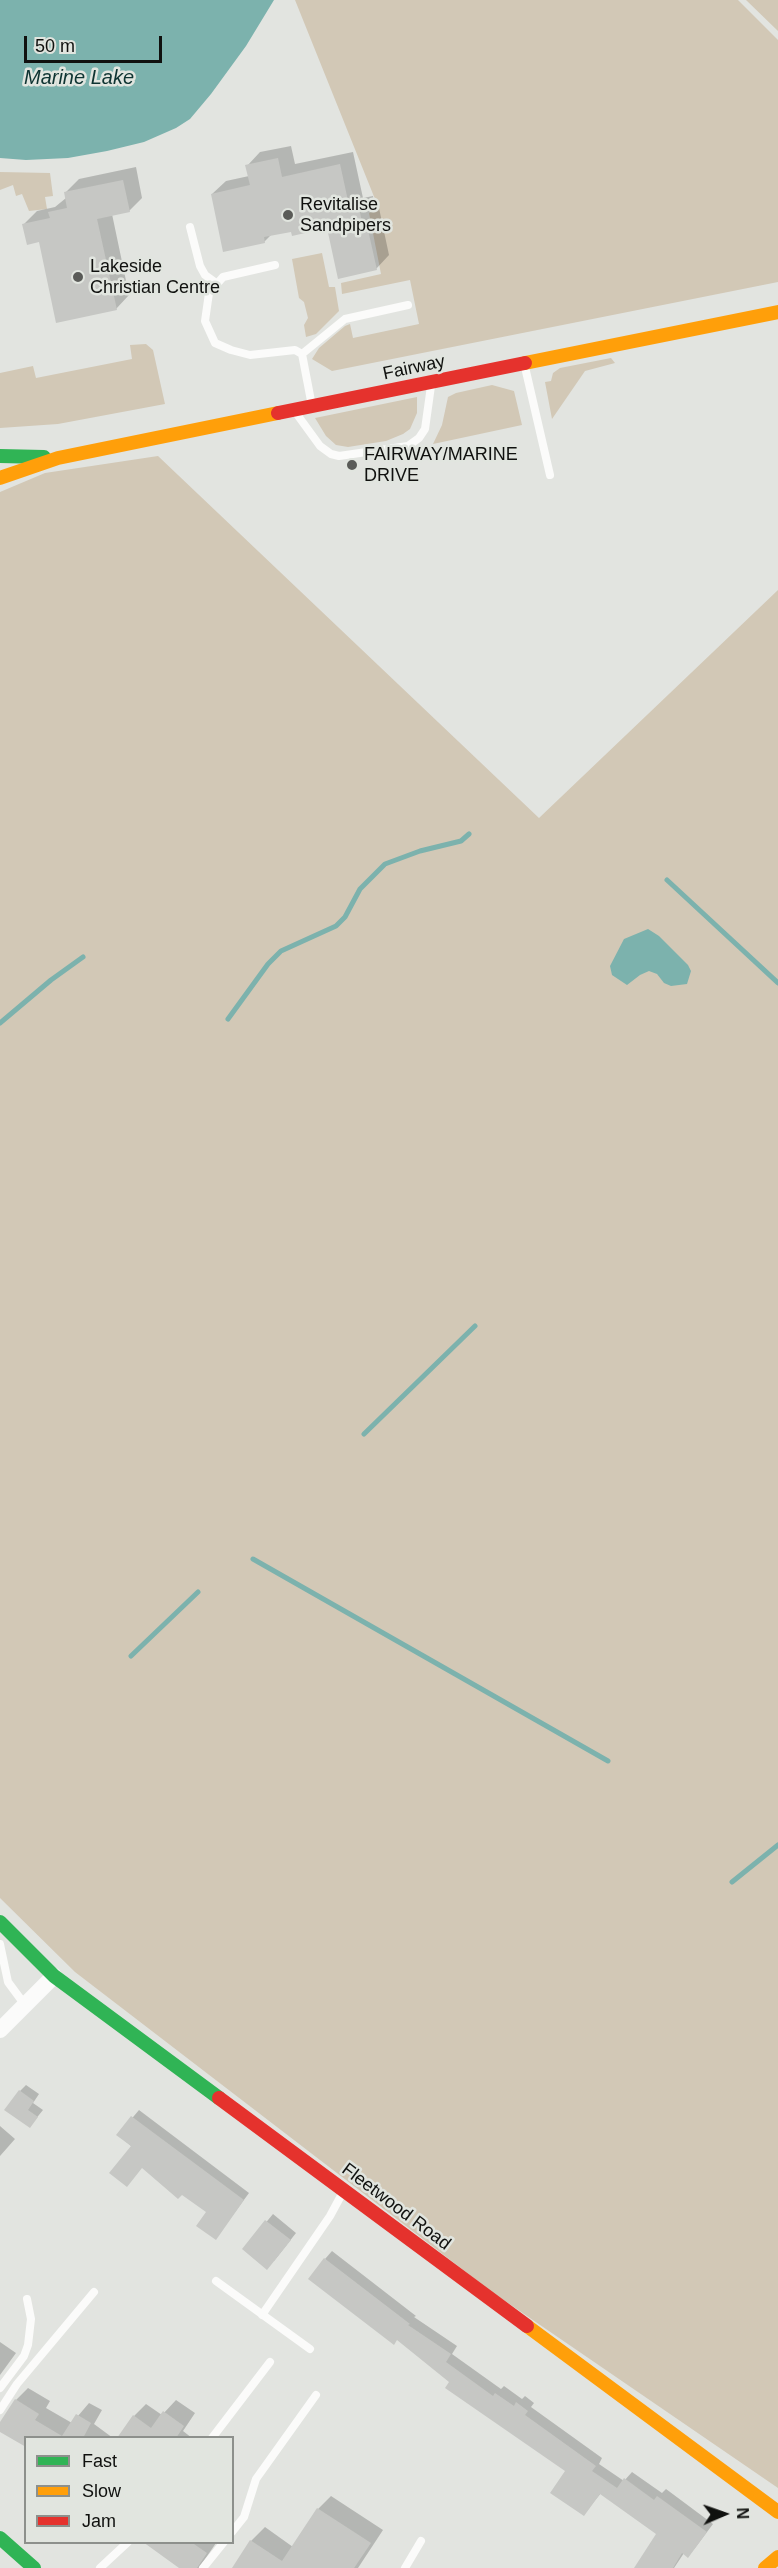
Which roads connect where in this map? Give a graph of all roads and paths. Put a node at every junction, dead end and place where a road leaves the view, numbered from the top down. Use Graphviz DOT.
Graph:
graph roads {
  1 [pos="190,227"];
  2 [pos="275,265"];
  3 [pos="216,283"];
  4 [pos="408,305"];
  5 [pos="778,312"];
  6 [pos="302,354"];
  7 [pos="524,364"];
  8 [pos="431,382"];
  9 [pos="312,406"];
  10 [pos="293,410"];
  11 [pos="0,456"];
  12 [pos="58,458"];
  13 [pos="550,476"];
  14 [pos="0,478"];
  15 [pos="0,1922"];
  16 [pos="0,1944"];
  17 [pos="54,1976"];
  18 [pos="25,2005"];
  19 [pos="0,2030"];
  20 [pos="344,2190"];
  21 [pos="216,2282"];
  22 [pos="94,2292"];
  23 [pos="27,2299"];
  24 [pos="262,2315"];
  25 [pos="310,2349"];
  26 [pos="270,2362"];
  27 [pos="0,2388"];
  28 [pos="316,2395"];
  29 [pos="0,2410"];
  30 [pos="214,2436"];
  31 [pos="778,2512"];
  32 [pos="234,2530"];
  33 [pos="0,2538"];
  34 [pos="421,2541"];
  35 [pos="126,2544"];
  36 [pos="222,2544"];
  37 [pos="778,2557"];
  38 [pos="34,2568"];
  39 [pos="100,2568"];
  40 [pos="203,2568"];
  41 [pos="405,2568"];
  42 [pos="765,2568"];
  1 -- 3 [label="lane"];
  2 -- 3 [label="lane"];
  3 -- 6 [label="lane"];
  4 -- 6 [label="lane"];
  5 -- 7 [label="street, Fairway"];
  6 -- 9 [label="lane"];
  7 -- 8 [label="street, Fairway"];
  7 -- 13 [label="lane"];
  8 -- 9 [label="street, Fairway"];
  8 -- 10 [label="lane"];
  9 -- 10 [label="street, Fairway"];
  10 -- 12 [label="street, Fairway"];
  11 -- 12 [label="street, Fairway"];
  12 -- 14 [label="street, Fairway"];
  15 -- 17 [label="street, Fleetwood Road"];
  16 -- 18 [label="lane"];
  17 -- 18 [label="street"];
  17 -- 20 [label="street, Fleetwood Road"];
  18 -- 19 [label="street"];
  20 -- 24 [label="lane"];
  20 -- 31 [label="street, Fleetwood Road"];
  21 -- 24 [label="lane"];
  22 -- 29 [label="lane"];
  23 -- 27 [label="lane"];
  24 -- 25 [label="lane"];
  26 -- 30 [label="lane"];
  28 -- 32 [label="lane"];
  33 -- 38 [label="street"];
  34 -- 41 [label="lane"];
  35 -- 39 [label="lane"];
  36 -- 40 [label="lane"];
  37 -- 42 [label="street"];
}
